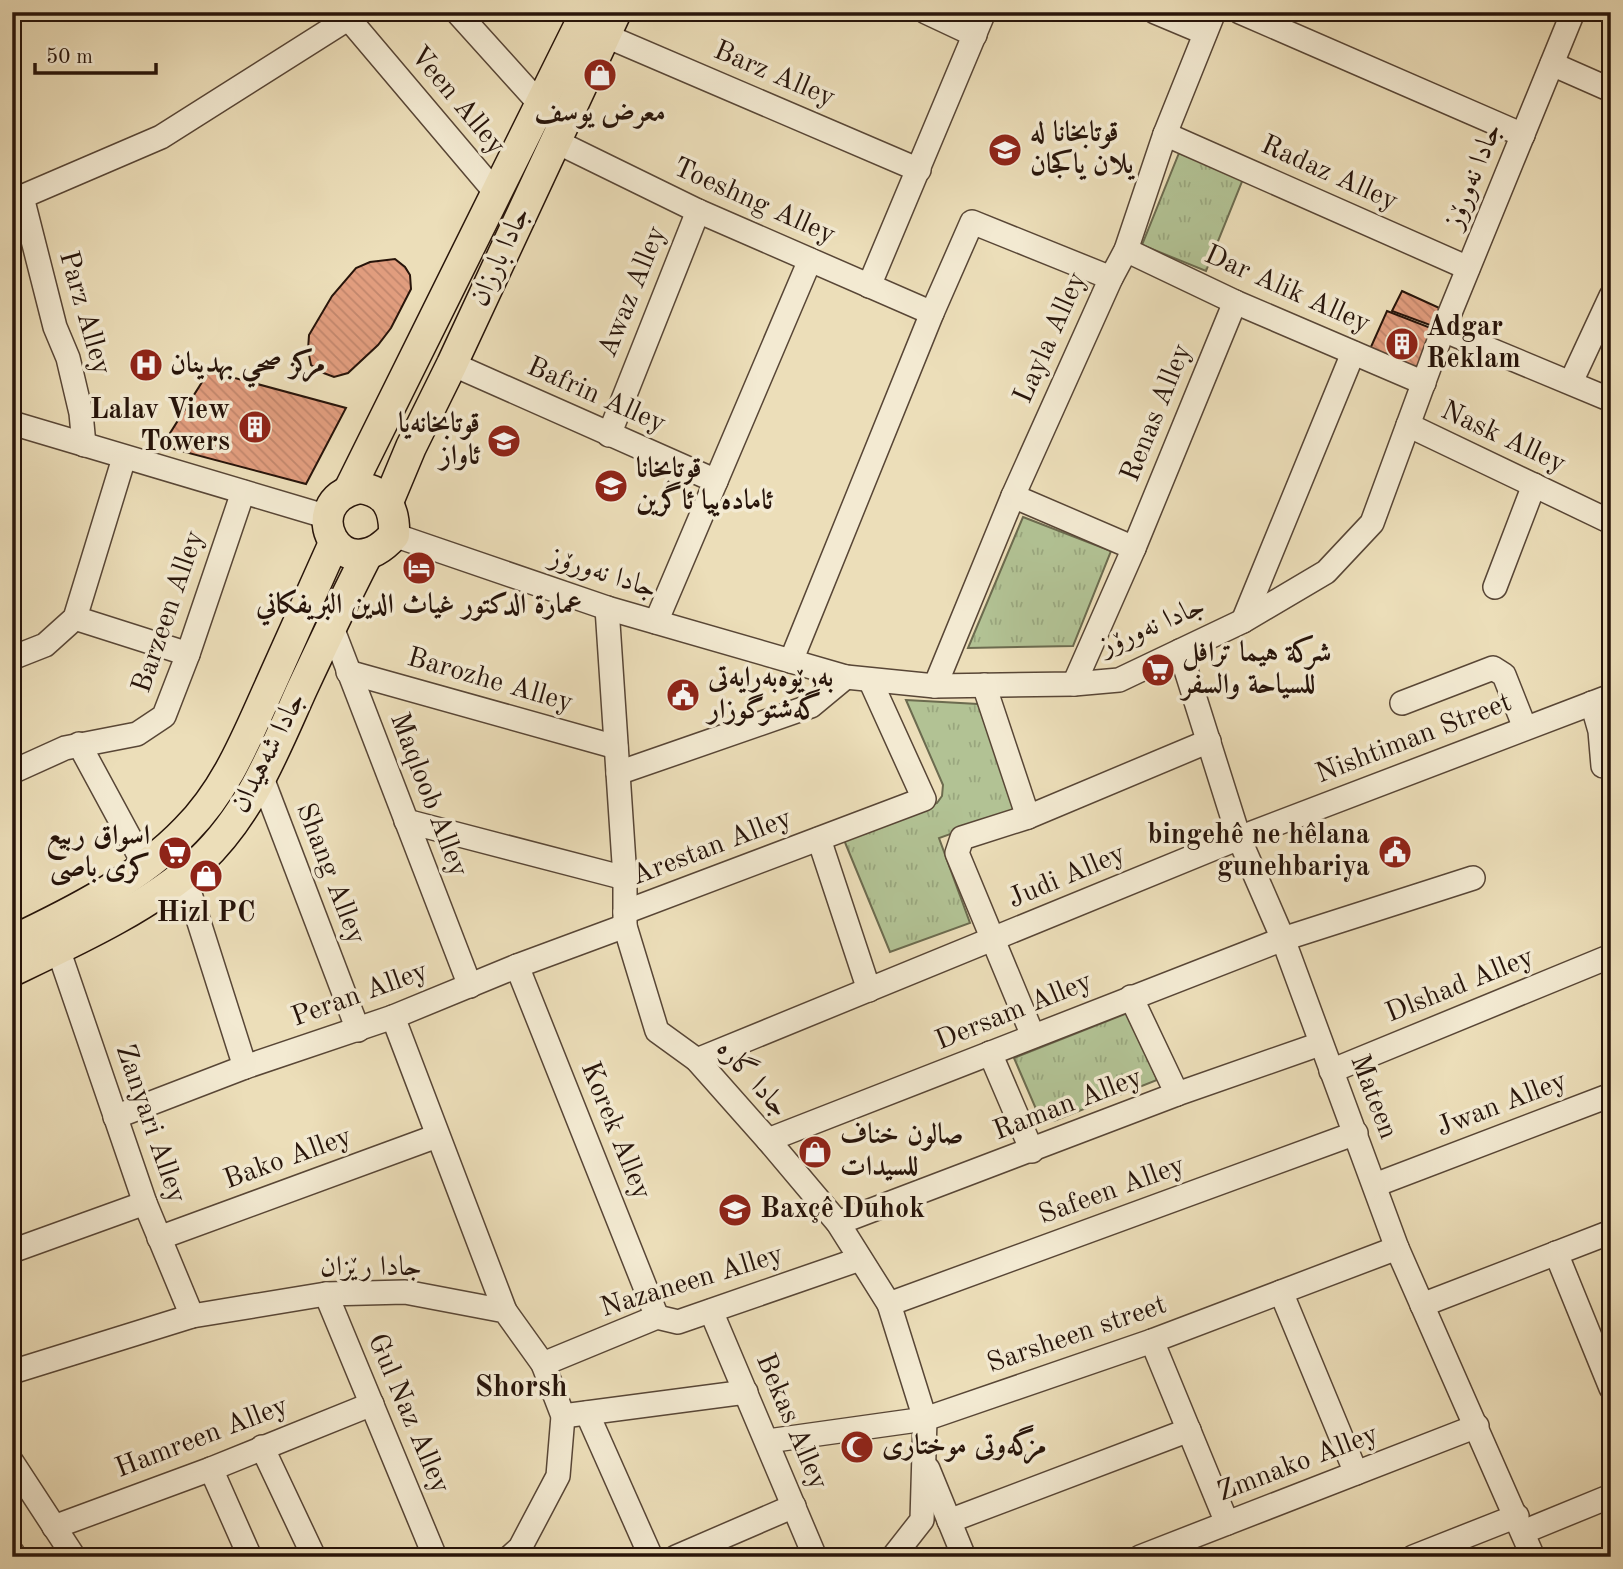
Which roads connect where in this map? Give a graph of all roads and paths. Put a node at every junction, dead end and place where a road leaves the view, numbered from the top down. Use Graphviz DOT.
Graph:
graph roads {
  1 [pos="457,12"];
  2 [pos="926,12"];
  3 [pos="984,12"];
  4 [pos="1155,12"];
  5 [pos="1240,12"];
  6 [pos="1573,12"];
  7 [pos="346,15"];
  8 [pos="597,21"];
  9 [pos="1209,23"];
  10 [pos="975,35"];
  11 [pos="1552,64"];
  12 [pos="1611,90"];
  13 [pos="540,104"];
  14 [pos="1165,134"];
  15 [pos="1523,135"];
  16 [pos="555,141"];
  17 [pos="919,170"];
  18 [pos="497,194"];
  19 [pos="17,199"];
  20 [pos="698,211"];
  21 [pos="1126,250"];
  22 [pos="810,260"];
  23 [pos="1468,268"];
  24 [pos="1111,278"];
  25 [pos="869,286"];
  26 [pos="1611,296"];
  27 [pos="1235,302"];
  28 [pos="932,313"];
  29 [pos="1443,330"];
  30 [pos="1353,353"];
  31 [pos="452,364"];
  32 [pos="1572,382"];
  33 [pos="1424,383"];
  34 [pos="1611,400"];
  35 [pos="12,424"];
  36 [pos="1408,425"];
  37 [pos="609,435"];
  38 [pos="83,445"];
  39 [pos="124,458"];
  40 [pos="716,481"];
  41 [pos="1534,485"];
  42 [pos="349,490"];
  43 [pos="243,492"];
  44 [pos="1013,496"];
  45 [pos="388,502"];
  46 [pos="1611,522"];
  47 [pos="331,530"];
  48 [pos="394,535"];
  49 [pos="1133,548"];
  50 [pos="367,555"];
  51 [pos="1495,587"];
  52 [pos="607,608"];
  53 [pos="75,618"];
  54 [pos="1243,621"];
  55 [pos="656,622"];
  56 [pos="331,625"];
  57 [pos="1180,651"];
  58 [pos="188,654"];
  59 [pos="12,658"];
  60 [pos="791,661"];
  61 [pos="348,671"];
  62 [pos="846,677"];
  63 [pos="870,680"];
  64 [pos="1074,684"];
  65 [pos="984,685"];
  66 [pos="935,686"];
  67 [pos="1601,699"];
  68 [pos="1402,703"];
  69 [pos="1525,728"];
  70 [pos="1209,741"];
  71 [pos="79,744"];
  72 [pos="616,747"];
  73 [pos="1603,766"];
  74 [pos="12,772"];
  75 [pos="618,773"];
  76 [pos="262,778"];
  77 [pos="1028,817"];
  78 [pos="406,821"];
  79 [pos="1239,838"];
  80 [pos="819,839"];
  81 [pos="145,866"];
  82 [pos="184,875"];
  83 [pos="1473,877"];
  84 [pos="625,878"];
  85 [pos="625,919"];
  86 [pos="1283,939"];
  87 [pos="994,940"];
  88 [pos="12,941"];
  89 [pos="58,949"];
  90 [pos="1611,956"];
  91 [pos="517,966"];
  92 [pos="12,971"];
  93 [pos="470,986"];
  94 [pos="869,990"];
  95 [pos="1131,998"];
  96 [pos="393,1017"];
  97 [pos="358,1030"];
  98 [pos="1033,1037"];
  99 [pos="1320,1044"];
  100 [pos="990,1054"];
  101 [pos="697,1060"];
  102 [pos="245,1067"];
  103 [pos="1331,1071"];
  104 [pos="1177,1094"];
  105 [pos="1611,1095"];
  106 [pos="115,1117"];
  107 [pos="1356,1133"];
  108 [pos="437,1136"];
  109 [pos="768,1140"];
  110 [pos="1032,1151"];
  111 [pos="1374,1185"];
  112 [pos="145,1203"];
  113 [pos="838,1223"];
  114 [pos="1611,1232"];
  115 [pos="159,1238"];
  116 [pos="1397,1248"];
  117 [pos="12,1251"];
  118 [pos="1556,1253"];
  119 [pos="860,1258"];
  120 [pos="1281,1292"];
  121 [pos="326,1294"];
  122 [pos="889,1304"];
  123 [pos="1422,1305"];
  124 [pos="505,1311"];
  125 [pos="711,1311"];
  126 [pos="192,1316"];
  127 [pos="657,1317"];
  128 [pos="1152,1341"];
  129 [pos="543,1364"];
  130 [pos="12,1372"];
  131 [pos="1611,1388"];
  132 [pos="746,1392"];
  133 [pos="372,1404"];
  134 [pos="587,1413"];
  135 [pos="563,1416"];
  136 [pos="925,1419"];
  137 [pos="1476,1426"];
  138 [pos="1189,1430"];
  139 [pos="768,1441"];
  140 [pos="262,1447"];
  141 [pos="924,1460"];
  142 [pos="211,1469"];
  143 [pos="14,1470"];
  144 [pos="1356,1473"];
  145 [pos="1611,1496"];
  146 [pos="794,1506"];
  147 [pos="950,1521"];
  148 [pos="1227,1523"];
  149 [pos="1520,1524"];
  150 [pos="54,1527"];
  151 [pos="74,1557"];
  152 [pos="250,1557"];
  153 [pos="314,1557"];
  154 [pos="435,1557"];
  155 [pos="510,1557"];
  156 [pos="651,1557"];
  157 [pos="676,1557"];
  158 [pos="815,1557"];
  159 [pos="893,1557"];
  160 [pos="964,1557"];
  161 [pos="1140,1557"];
  162 [pos="1413,1557"];
  163 [pos="1533,1557"];
  1 -- 13 [label="street"];
  2 -- 10 [label="street"];
  3 -- 10 [label="street"];
  4 -- 9 [label="street"];
  5 -- 15 [label="street"];
  6 -- 11 [label="street, جادا نەورۆز"];
  7 -- 18 [label="street, Veen Alley"];
  7 -- 19 [label="street, Veen Alley"];
  8 -- 13 [label="main road, جادا بارزان"];
  8 -- 16 [label="main road, جادا بارزان"];
  8 -- 17 [label="street, Barz Alley"];
  9 -- 14 [label="street, Layla Alley"];
  10 -- 17 [label="street"];
  11 -- 12 [label="street"];
  11 -- 15 [label="street, جادا نەورۆز"];
  13 -- 18 [label="main road, جادا بارزان"];
  14 -- 21 [label="street, Layla Alley"];
  14 -- 23 [label="street, Radaz Alley"];
  15 -- 23 [label="street, جادا نەورۆز"];
  16 -- 20 [label="street, Toeshng Alley"];
  16 -- 31 [label="main road, جادا بارزان"];
  17 -- 25 [label="street"];
  18 -- 42 [label="main road, جادا بارزان"];
  19 -- 38 [label="street, Parz Alley"];
  20 -- 22 [label="street, Toeshng Alley"];
  20 -- 37 [label="street, Awaz Alley"];
  21 -- 24 [label="street, Layla Alley"];
  21 -- 27 [label="street, Dar Alik Alley"];
  22 -- 25 [label="street, Toeshng Alley"];
  22 -- 40 [label="street"];
  23 -- 29 [label="street, جادا نەورۆز"];
  24 -- 28 [label="street"];
  24 -- 44 [label="street, Layla Alley"];
  25 -- 28 [label="street, Toeshng Alley"];
  26 -- 32 [label="street"];
  27 -- 30 [label="street, Dar Alik Alley"];
  27 -- 49 [label="street, Renas Alley"];
  28 -- 60 [label="street"];
  29 -- 32 [label="street"];
  29 -- 33 [label="street, جادا نەورۆز"];
  30 -- 33 [label="street, Dar Alik Alley"];
  30 -- 54 [label="street"];
  31 -- 37 [label="street, Bafrin Alley"];
  31 -- 45 [label="main road, جادا بارزان"];
  32 -- 34 [label="street"];
  33 -- 36 [label="street, جادا نەورۆز"];
  35 -- 38 [label="street"];
  36 -- 41 [label="street, Nask Alley"];
  36 -- 54 [label="street, جادا نەورۆز"];
  37 -- 40 [label="street, Bafrin Alley"];
  38 -- 39 [label="street"];
  39 -- 43 [label="street"];
  39 -- 53 [label="street"];
  40 -- 55 [label="street"];
  41 -- 46 [label="street, Nask Alley"];
  41 -- 51 [label="street"];
  42 -- 45 [label="main road"];
  42 -- 47 [label="main road"];
  43 -- 47 [label="street"];
  43 -- 58 [label="street, Barzeen Alley"];
  44 -- 49 [label="street"];
  44 -- 66 [label="street, Layla Alley"];
  45 -- 48 [label="main road"];
  47 -- 50 [label="main road"];
  47 -- 81 [label="main road, جادا شەهیدان"];
  48 -- 50 [label="main road"];
  48 -- 52 [label="street, جادا نەورۆز"];
  49 -- 64 [label="street, Renas Alley"];
  50 -- 56 [label="main road, جادا شەهیدان"];
  52 -- 55 [label="street, جادا نەورۆز"];
  52 -- 72 [label="street, جادا گارە"];
  53 -- 58 [label="street"];
  53 -- 59 [label="street"];
  54 -- 57 [label="street, جادا نەورۆز"];
  55 -- 60 [label="street, جادا نەورۆز"];
  56 -- 61 [label="street, Maqloob Alley"];
  56 -- 76 [label="main road, جادا شەهیدان"];
  57 -- 64 [label="street, جادا نەورۆز"];
  57 -- 70 [label="street, Mateen"];
  58 -- 71 [label="street, Barzeen Alley"];
  60 -- 62 [label="street, جادا نەورۆز"];
  61 -- 72 [label="street, Barozhe Alley"];
  61 -- 78 [label="street, Maqloob Alley"];
  62 -- 63 [label="street, جادا نەورۆز"];
  62 -- 75 [label="street"];
  63 -- 66 [label="street, جادا نەورۆز"];
  63 -- 80 [label="street, Arestan Alley"];
  64 -- 65 [label="street, جادا نەورۆز"];
  65 -- 66 [label="street, جادا نەورۆز"];
  65 -- 77 [label="street"];
  67 -- 69 [label="street, Nishtiman Street"];
  67 -- 73 [label="street"];
  68 -- 69 [label="street"];
  69 -- 79 [label="street, Nishtiman Street"];
  70 -- 77 [label="street"];
  70 -- 79 [label="street, Mateen"];
  71 -- 74 [label="street, Barzeen Alley"];
  71 -- 81 [label="street"];
  72 -- 75 [label="street, جادا گارە"];
  75 -- 84 [label="street, جادا گارە"];
  76 -- 82 [label="main road, جادا شەهیدان"];
  76 -- 97 [label="street, Shang Alley"];
  77 -- 87 [label="street"];
  78 -- 84 [label="street"];
  78 -- 93 [label="street, Maqloob Alley"];
  79 -- 86 [label="street, Mateen"];
  79 -- 87 [label="street, Judi Alley"];
  80 -- 85 [label="street, Arestan Alley"];
  80 -- 94 [label="street, Arestan Alley"];
  81 -- 88 [label="main road, جادا شەهیدان"];
  82 -- 89 [label="main road, جادا شەهیدان"];
  82 -- 102 [label="street"];
  83 -- 86 [label="street, Dersam Alley"];
  84 -- 85 [label="street, جادا گارە"];
  85 -- 91 [label="street, Peran Alley"];
  85 -- 101 [label="street, جادا گارە"];
  86 -- 95 [label="street, Dersam Alley"];
  86 -- 99 [label="street, Mateen"];
  87 -- 94 [label="street, Judi Alley"];
  87 -- 98 [label="street"];
  89 -- 92 [label="main road, جادا شەهیدان"];
  89 -- 106 [label="street, Zanyari Alley"];
  90 -- 103 [label="street, Dlshad Alley"];
  91 -- 93 [label="street, Peran Alley"];
  91 -- 127 [label="street, Korek Alley"];
  93 -- 96 [label="street, Peran Alley"];
  94 -- 101 [label="street, Judi Alley"];
  95 -- 98 [label="street, Dersam Alley"];
  95 -- 104 [label="street"];
  96 -- 97 [label="street, Peran Alley"];
  96 -- 108 [label="street"];
  97 -- 102 [label="street, Peran Alley"];
  98 -- 100 [label="street, Dersam Alley"];
  99 -- 103 [label="street, Mateen"];
  99 -- 104 [label="street, Raman Alley"];
  100 -- 109 [label="street, Dersam Alley"];
  100 -- 110 [label="street"];
  101 -- 109 [label="street, جادا گارە"];
  102 -- 106 [label="street, Peran Alley"];
  103 -- 107 [label="street, Mateen"];
  104 -- 110 [label="street, Raman Alley"];
  105 -- 111 [label="street, Jwan Alley"];
  106 -- 112 [label="street, Zanyari Alley"];
  107 -- 111 [label="street, Mateen"];
  107 -- 122 [label="street, Safeen Alley"];
  108 -- 115 [label="street, Bako Alley"];
  108 -- 124 [label="street"];
  109 -- 113 [label="street, جادا گارە"];
  110 -- 113 [label="street, Raman Alley"];
  111 -- 116 [label="street, Mateen"];
  112 -- 115 [label="street, Zanyari Alley"];
  112 -- 117 [label="street"];
  113 -- 119 [label="street, جادا گارە"];
  114 -- 118 [label="street"];
  115 -- 126 [label="street, Zanyari Alley"];
  116 -- 120 [label="street, Sarsheen street"];
  116 -- 123 [label="street, Mateen"];
  118 -- 123 [label="street"];
  118 -- 131 [label="street"];
  119 -- 122 [label="street, جادا گارە"];
  119 -- 125 [label="street, Nazaneen Alley"];
  120 -- 128 [label="street, Sarsheen street"];
  120 -- 144 [label="street"];
  121 -- 124 [label="street, جادا رێزان"];
  121 -- 126 [label="street, جادا رێزان"];
  121 -- 133 [label="street, Gul Naz Alley"];
  122 -- 136 [label="street, جادا گارە"];
  123 -- 137 [label="street, Mateen"];
  124 -- 129 [label="street"];
  125 -- 127 [label="street, Nazaneen Alley"];
  125 -- 132 [label="street, Bekas Alley"];
  126 -- 130 [label="street, جادا رێزان"];
  127 -- 129 [label="street, Nazaneen Alley"];
  128 -- 136 [label="street, Sarsheen street"];
  128 -- 138 [label="street"];
  129 -- 135 [label="street"];
  132 -- 134 [label="street"];
  132 -- 139 [label="street, Bekas Alley"];
  133 -- 140 [label="street, Hamreen Alley"];
  133 -- 154 [label="street, Gul Naz Alley"];
  134 -- 135 [label="street"];
  134 -- 156 [label="street"];
  135 -- 155 [label="street"];
  136 -- 139 [label="street, Sarsheen street"];
  136 -- 141 [label="street, جادا گارە"];
  137 -- 144 [label="street, Zmnako Alley"];
  137 -- 149 [label="street, Mateen"];
  138 -- 147 [label="street"];
  138 -- 148 [label="street"];
  139 -- 146 [label="street, Bekas Alley"];
  140 -- 142 [label="street, Hamreen Alley"];
  140 -- 153 [label="street"];
  141 -- 147 [label="street"];
  141 -- 159 [label="street, جادا گارە"];
  142 -- 150 [label="street, Hamreen Alley"];
  142 -- 152 [label="street"];
  143 -- 150 [label="street"];
  144 -- 148 [label="street, Zmnako Alley"];
  145 -- 149 [label="street"];
  146 -- 157 [label="street"];
  146 -- 158 [label="street, Bekas Alley"];
  147 -- 160 [label="street"];
  148 -- 161 [label="street, Zmnako Alley"];
  149 -- 162 [label="street"];
  149 -- 163 [label="street, Mateen"];
  150 -- 151 [label="street"];
}
